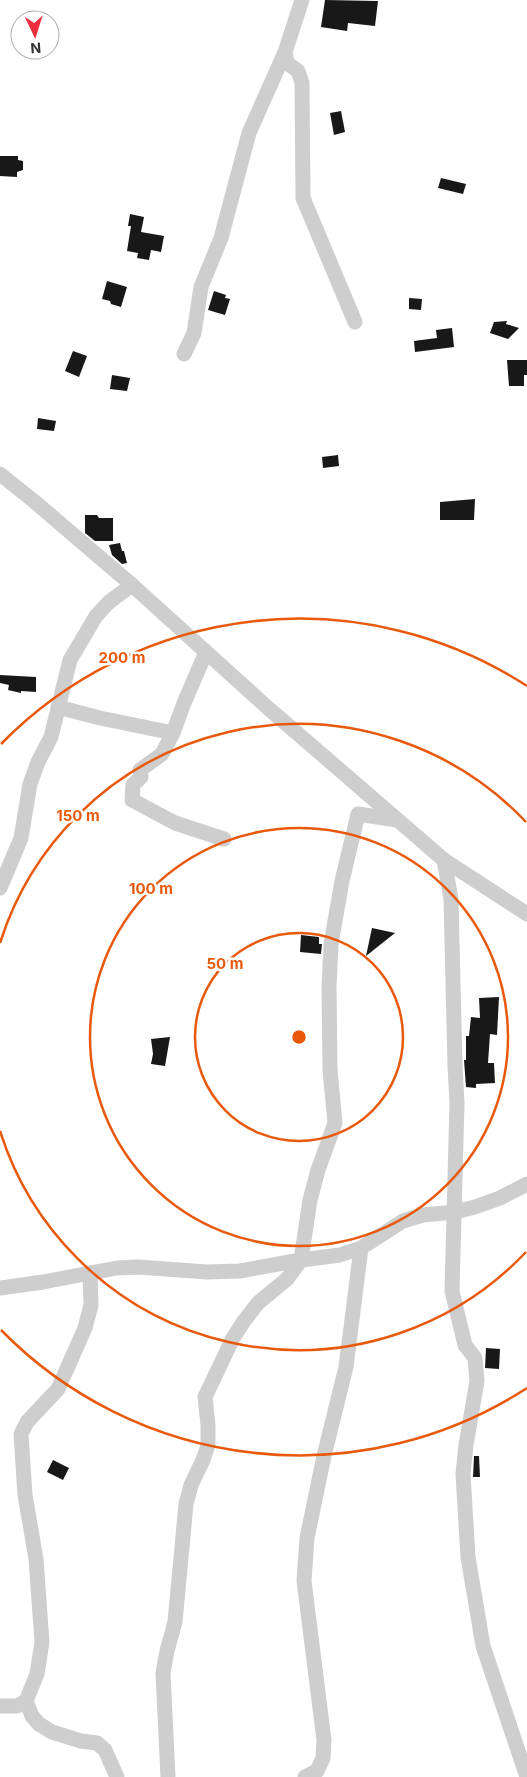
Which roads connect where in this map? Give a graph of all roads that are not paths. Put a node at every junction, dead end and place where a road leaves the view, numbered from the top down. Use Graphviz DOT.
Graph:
graph roads {
  1 [pos="302,0"];
  2 [pos="285,52"];
  3 [pos="355,322"];
  4 [pos="184,354"];
  5 [pos="0,474"];
  6 [pos="132,585"];
  7 [pos="206,652"];
  8 [pos="58,707"];
  9 [pos="173,733"];
  10 [pos="397,820"];
  11 [pos="224,839"];
  12 [pos="444,860"];
  13 [pos="0,888"];
  14 [pos="527,914"];
  15 [pos="527,1184"];
  16 [pos="455,1212"];
  17 [pos="361,1248"];
  18 [pos="301,1260"];
  19 [pos="90,1273"];
  20 [pos="0,1288"];
  21 [pos="26,1701"];
  22 [pos="0,1706"];
  23 [pos="316,1775"];
  24 [pos="117,1777"];
  25 [pos="168,1777"];
  26 [pos="527,1777"];
  1 -- 2 [label="street"];
  2 -- 3 [label="street"];
  2 -- 4 [label="street"];
  5 -- 6 [label="street"];
  6 -- 7 [label="street"];
  6 -- 8 [label="street"];
  7 -- 9 [label="street"];
  7 -- 10 [label="street"];
  8 -- 9 [label="street"];
  8 -- 13 [label="street"];
  9 -- 11 [label="street"];
  10 -- 12 [label="street"];
  10 -- 18 [label="street"];
  12 -- 14 [label="street"];
  12 -- 16 [label="street"];
  15 -- 16 [label="street"];
  16 -- 17 [label="street"];
  16 -- 26 [label="street"];
  17 -- 18 [label="street"];
  17 -- 23 [label="street"];
  18 -- 19 [label="street"];
  18 -- 25 [label="street"];
  19 -- 20 [label="street"];
  19 -- 21 [label="street"];
  21 -- 22 [label="street"];
  21 -- 24 [label="street"];
}
